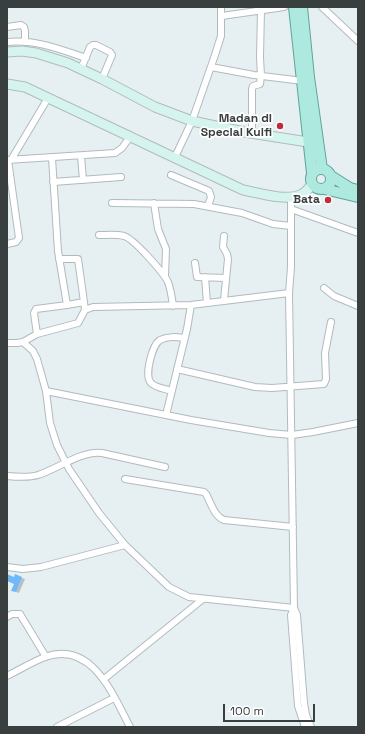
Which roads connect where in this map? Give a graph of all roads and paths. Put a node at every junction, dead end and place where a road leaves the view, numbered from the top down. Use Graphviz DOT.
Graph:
graph roads {
  1 [pos="221,7"];
  2 [pos="284,7"];
  3 [pos="294,7"];
  4 [pos="302,7"];
  5 [pos="322,7"];
  6 [pos="246,10"];
  7 [pos="261,10"];
  8 [pos="222,16"];
  9 [pos="7,27"];
  10 [pos="358,41"];
  11 [pos="7,42"];
  12 [pos="25,42"];
  13 [pos="7,52"];
  14 [pos="86,58"];
  15 [pos="211,67"];
  16 [pos="81,69"];
  17 [pos="262,76"];
  18 [pos="102,79"];
  19 [pos="302,81"];
  20 [pos="7,84"];
  21 [pos="48,98"];
  22 [pos="192,121"];
  23 [pos="252,133"];
  24 [pos="130,137"];
  25 [pos="308,142"];
  26 [pos="81,156"];
  27 [pos="175,157"];
  28 [pos="52,158"];
  29 [pos="9,160"];
  30 [pos="322,169"];
  31 [pos="312,174"];
  32 [pos="171,175"];
  33 [pos="331,176"];
  34 [pos="121,178"];
  35 [pos="83,180"];
  36 [pos="54,182"];
  37 [pos="312,185"];
  38 [pos="324,189"];
  39 [pos="358,190"];
  40 [pos="291,197"];
  41 [pos="358,197"];
  42 [pos="112,203"];
  43 [pos="154,203"];
  44 [pos="208,206"];
  45 [pos="291,209"];
  46 [pos="291,226"];
  47 [pos="358,233"];
  48 [pos="99,235"];
  49 [pos="224,236"];
  50 [pos="7,244"];
  51 [pos="59,259"];
  52 [pos="195,263"];
  53 [pos="164,276"];
  54 [pos="205,277"];
  55 [pos="226,278"];
  56 [pos="324,288"];
  57 [pos="289,293"];
  58 [pos="224,300"];
  59 [pos="84,302"];
  60 [pos="207,303"];
  61 [pos="66,304"];
  62 [pos="191,305"];
  63 [pos="173,306"];
  64 [pos="358,306"];
  65 [pos="86,310"];
  66 [pos="331,322"];
  67 [pos="37,334"];
  68 [pos="184,338"];
  69 [pos="23,342"];
  70 [pos="7,343"];
  71 [pos="177,369"];
  72 [pos="290,387"];
  73 [pos="46,391"];
  74 [pos="172,391"];
  75 [pos="166,415"];
  76 [pos="358,423"];
  77 [pos="292,435"];
  78 [pos="66,463"];
  79 [pos="164,467"];
  80 [pos="7,476"];
  81 [pos="125,479"];
  82 [pos="293,527"];
  83 [pos="125,545"];
  84 [pos="8,565"];
  85 [pos="202,599"];
  86 [pos="294,608"];
  87 [pos="7,617"];
  88 [pos="46,657"];
  89 [pos="7,676"];
  90 [pos="104,680"];
  91 [pos="114,698"];
  92 [pos="57,727"];
  93 [pos="130,727"];
  94 [pos="305,727"];
  95 [pos="311,727"];
  1 -- 8 [label="street"];
  2 -- 7 [label="street"];
  3 -- 19 [label="main road"];
  4 -- 30 [label="main road"];
  5 -- 10 [label="street"];
  6 -- 7 [label="street"];
  6 -- 8 [label="street"];
  7 -- 17 [label="street"];
  8 -- 15 [label="street"];
  9 -- 12 [label="street"];
  11 -- 12 [label="street"];
  12 -- 14 [label="street"];
  13 -- 16 [label="street"];
  14 -- 16 [label="street"];
  14 -- 18 [label="street"];
  15 -- 17 [label="street"];
  15 -- 22 [label="street"];
  16 -- 18 [label="street"];
  17 -- 19 [label="street"];
  17 -- 23 [label="street"];
  18 -- 22 [label="street"];
  19 -- 25 [label="main road"];
  20 -- 21 [label="street"];
  21 -- 24 [label="street"];
  21 -- 29 [label="street"];
  22 -- 23 [label="street"];
  22 -- 27 [label="street"];
  23 -- 25 [label="street"];
  24 -- 26 [label="street"];
  24 -- 27 [label="street"];
  25 -- 31 [label="main road"];
  26 -- 28 [label="street"];
  26 -- 35 [label="street"];
  27 -- 40 [label="street"];
  28 -- 29 [label="street"];
  28 -- 36 [label="street"];
  29 -- 50 [label="street"];
  30 -- 31 [label="main road"];
  30 -- 33 [label="main road"];
  31 -- 37 [label="main road"];
  32 -- 44 [label="street"];
  33 -- 38 [label="main road"];
  33 -- 39 [label="main road"];
  34 -- 35 [label="street"];
  35 -- 36 [label="street"];
  36 -- 51 [label="street"];
  37 -- 38 [label="main road"];
  37 -- 40 [label="street"];
  38 -- 41 [label="main road"];
  40 -- 45 [label="street"];
  42 -- 43 [label="street"];
  43 -- 44 [label="street"];
  43 -- 53 [label="street"];
  44 -- 46 [label="street"];
  45 -- 46 [label="street"];
  45 -- 47 [label="street"];
  46 -- 57 [label="street"];
  48 -- 53 [label="street"];
  49 -- 55 [label="street"];
  51 -- 59 [label="street"];
  51 -- 61 [label="street"];
  52 -- 54 [label="street"];
  53 -- 63 [label="street"];
  54 -- 55 [label="street"];
  54 -- 60 [label="street"];
  55 -- 58 [label="street"];
  56 -- 64 [label="street"];
  57 -- 58 [label="street"];
  57 -- 72 [label="street"];
  58 -- 60 [label="street"];
  59 -- 61 [label="street"];
  59 -- 65 [label="street"];
  60 -- 62 [label="street"];
  61 -- 67 [label="street"];
  62 -- 63 [label="street"];
  62 -- 68 [label="street"];
  63 -- 65 [label="street"];
  65 -- 67 [label="street"];
  66 -- 72 [label="street"];
  67 -- 69 [label="street"];
  68 -- 71 [label="street"];
  68 -- 74 [label="street"];
  69 -- 70 [label="street"];
  69 -- 73 [label="street"];
  71 -- 72 [label="street"];
  71 -- 74 [label="street"];
  72 -- 77 [label="street"];
  73 -- 75 [label="street"];
  73 -- 78 [label="street"];
  74 -- 75 [label="street"];
  75 -- 77 [label="street"];
  76 -- 77 [label="street"];
  77 -- 82 [label="street"];
  78 -- 79 [label="street"];
  78 -- 80 [label="street"];
  78 -- 83 [label="street"];
  81 -- 82 [label="street"];
  82 -- 86 [label="street"];
  83 -- 84 [label="street"];
  83 -- 85 [label="street"];
  85 -- 86 [label="street"];
  85 -- 90 [label="street"];
  86 -- 94 [label="street"];
  86 -- 95 [label="street"];
  87 -- 88 [label="street"];
  88 -- 89 [label="street"];
  88 -- 90 [label="street"];
  90 -- 91 [label="street"];
  91 -- 92 [label="street"];
  91 -- 93 [label="street"];
}
